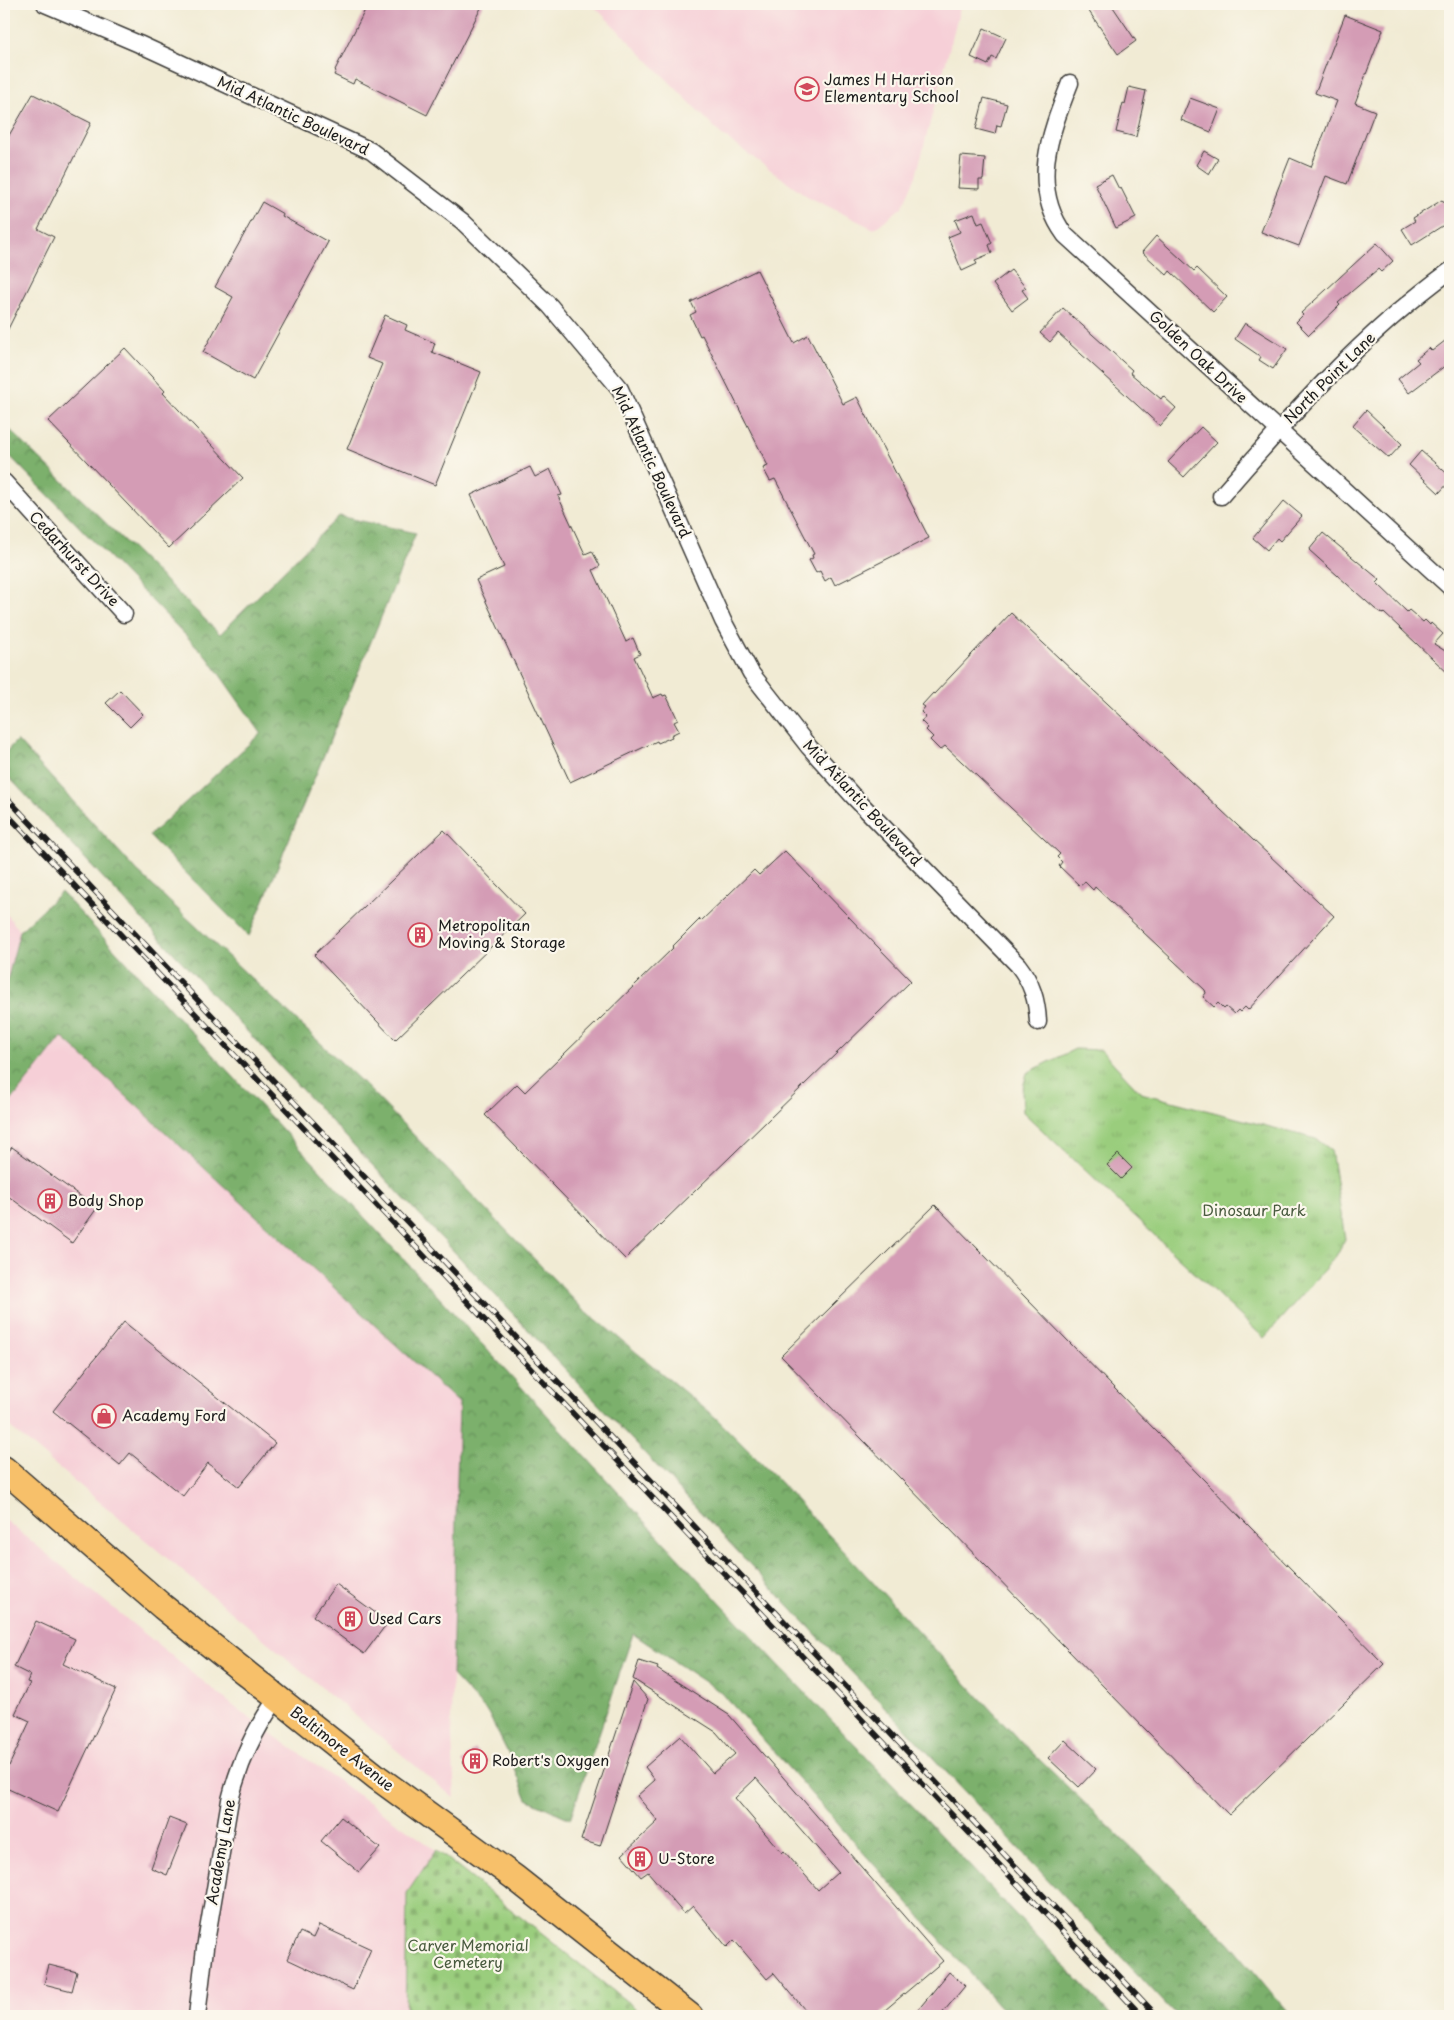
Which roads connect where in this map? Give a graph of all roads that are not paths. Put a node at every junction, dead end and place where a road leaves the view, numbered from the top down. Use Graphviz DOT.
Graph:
graph roads {
  1 [pos="45,4"];
  2 [pos="1070,83"];
  3 [pos="1450,271"];
  4 [pos="1277,431"];
  5 [pos="4,482"];
  6 [pos="1221,496"];
  7 [pos="1450,587"];
  8 [pos="124,614"];
  9 [pos="1038,1022"];
  10 [pos="4,1469"];
  11 [pos="277,1698"];
  12 [pos="197,2016"];
  13 [pos="690,2016"];
  1 -- 9 [label="street, Mid Atlantic Boulevard"];
  2 -- 4 [label="street, Golden Oak Drive"];
  3 -- 4 [label="street, North Point Lane"];
  4 -- 6 [label="street, North Point Lane"];
  4 -- 7 [label="street, Golden Oak Drive"];
  5 -- 8 [label="street, Cedarhurst Drive"];
  10 -- 11 [label="main road, Baltimore Avenue"];
  11 -- 12 [label="street, Academy Lane"];
  11 -- 13 [label="main road, Baltimore Avenue"];
}
